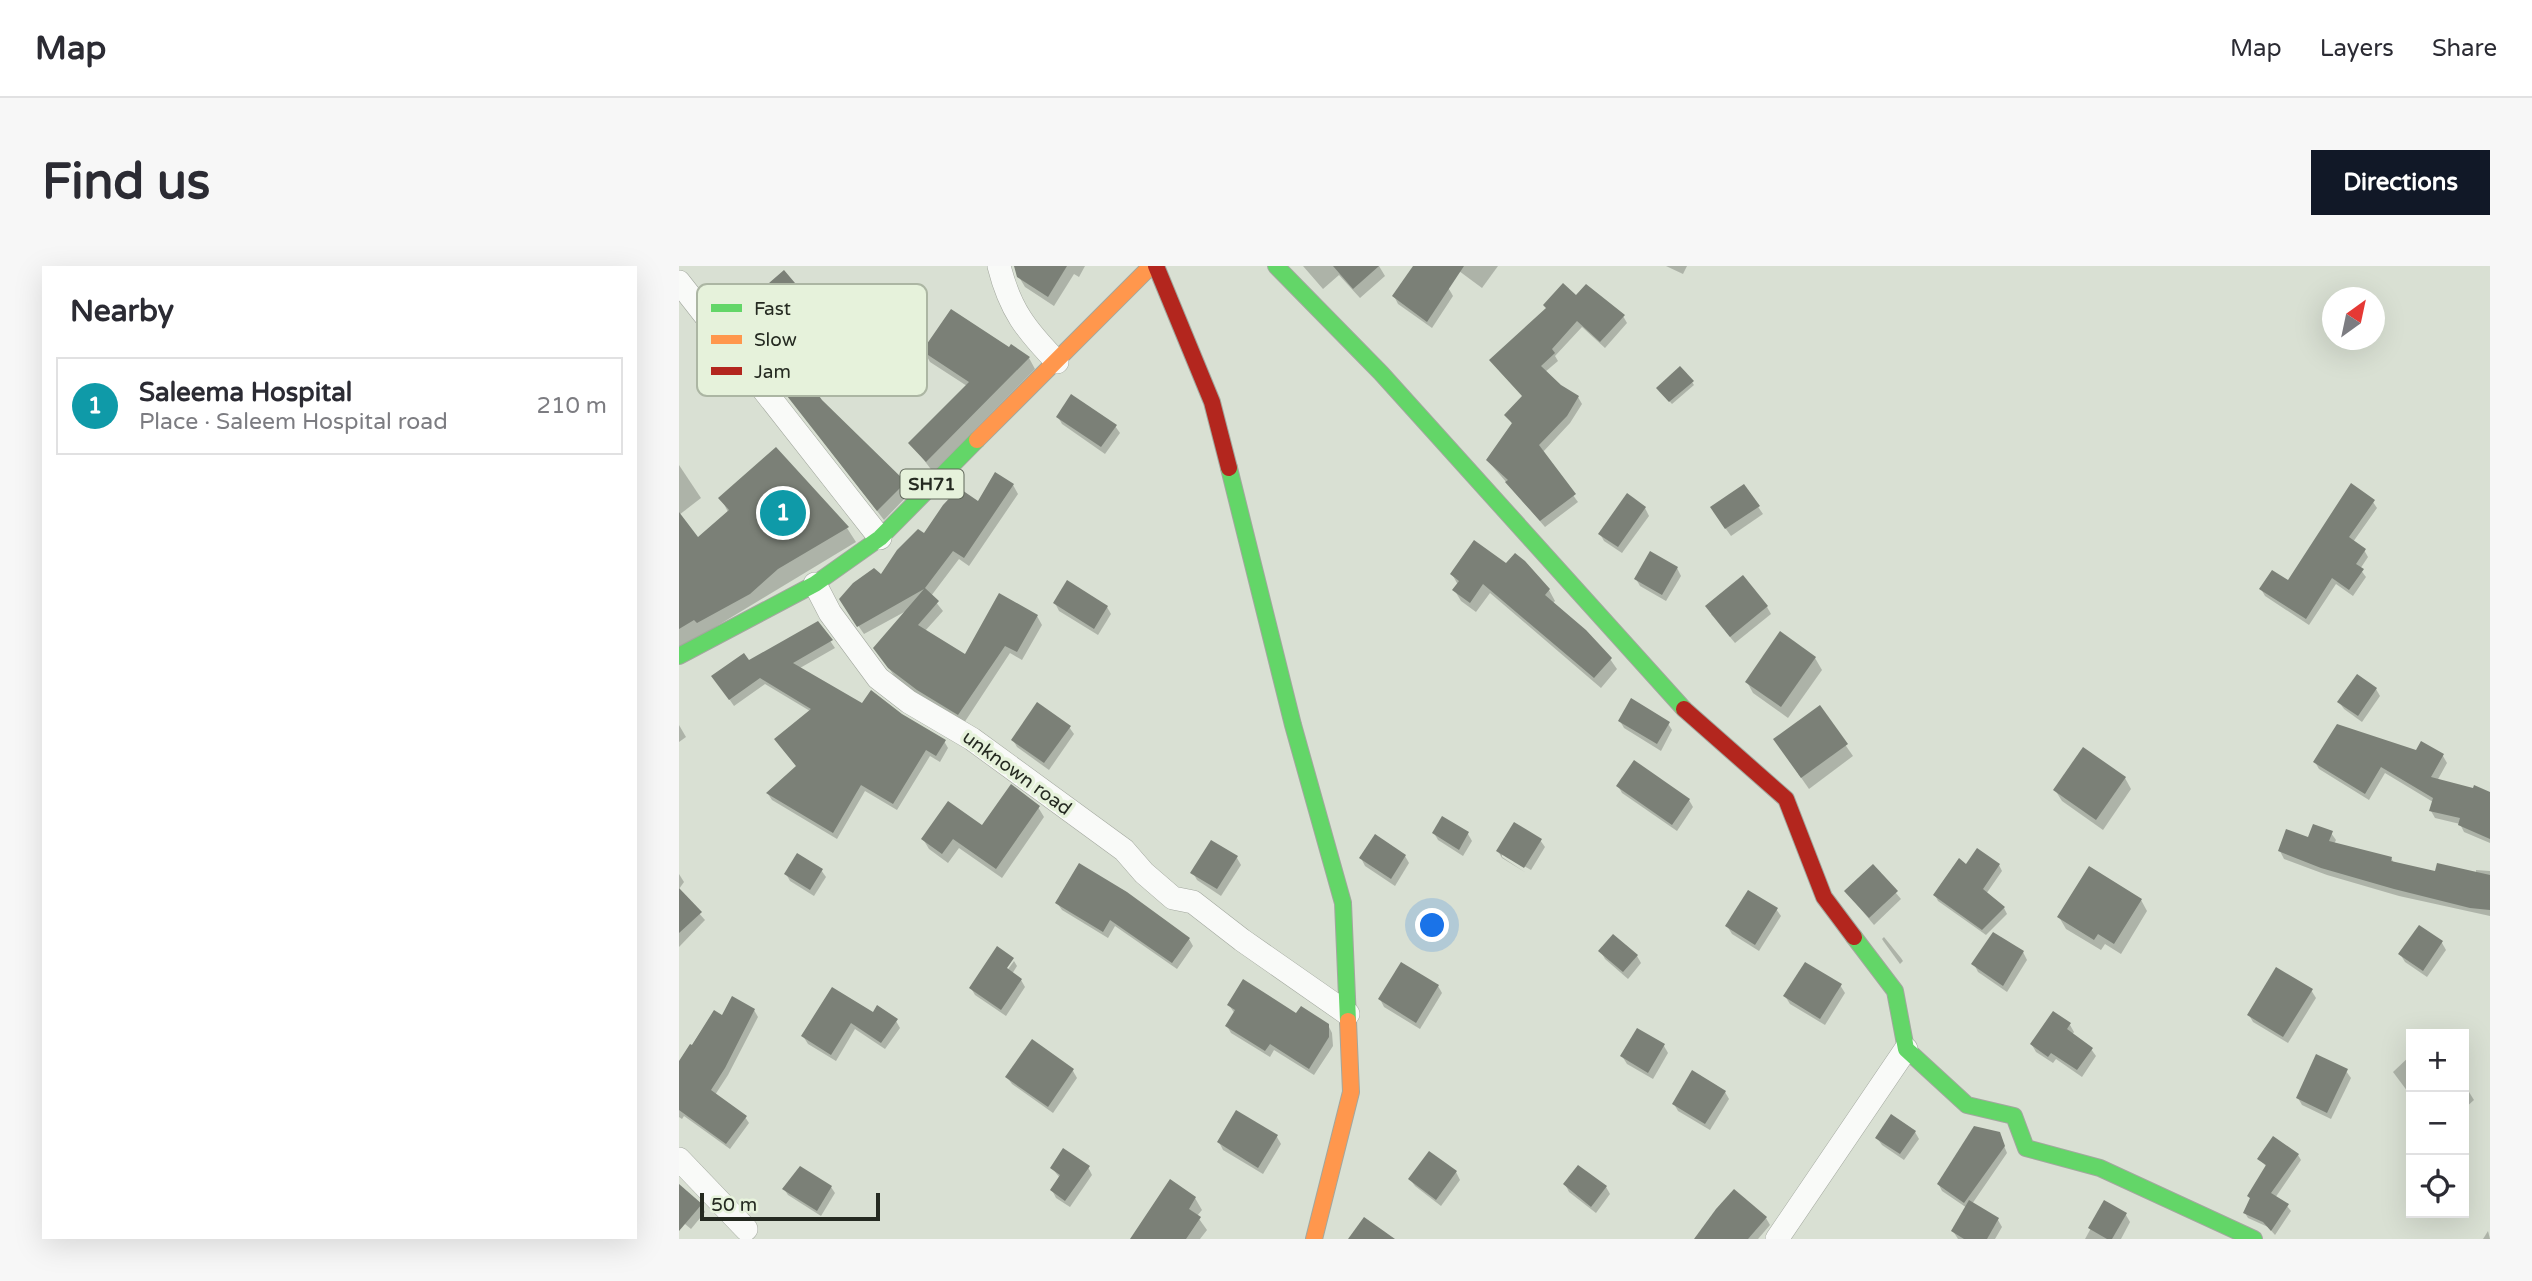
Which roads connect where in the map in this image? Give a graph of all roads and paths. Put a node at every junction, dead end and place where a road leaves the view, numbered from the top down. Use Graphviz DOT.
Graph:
graph roads {
  1 [pos="999,266"];
  2 [pos="1151,266"];
  3 [pos="1156,266"];
  4 [pos="1276,266"];
  5 [pos="679,282"];
  6 [pos="697,305"];
  7 [pos="1057,362"];
  8 [pos="769,396"];
  9 [pos="880,538"];
  10 [pos="815,584"];
  11 [pos="679,656"];
  12 [pos="1348,1014"];
  13 [pos="1906,1049"];
  14 [pos="679,1159"];
  15 [pos="746,1229"];
  16 [pos="1314,1239"];
  17 [pos="1777,1239"];
  18 [pos="2254,1239"];
  1 -- 7 [label="street"];
  2 -- 7 [label="street, SH71"];
  3 -- 12 [label="street"];
  4 -- 13 [label="street"];
  5 -- 6 [label="street"];
  7 -- 9 [label="street, SH71"];
  8 -- 9 [label="street"];
  9 -- 10 [label="street, SH71"];
  10 -- 11 [label="street, SH71"];
  10 -- 12 [label="street, unknown road"];
  12 -- 16 [label="street"];
  13 -- 17 [label="street"];
  13 -- 18 [label="street"];
  14 -- 15 [label="street"];
}
